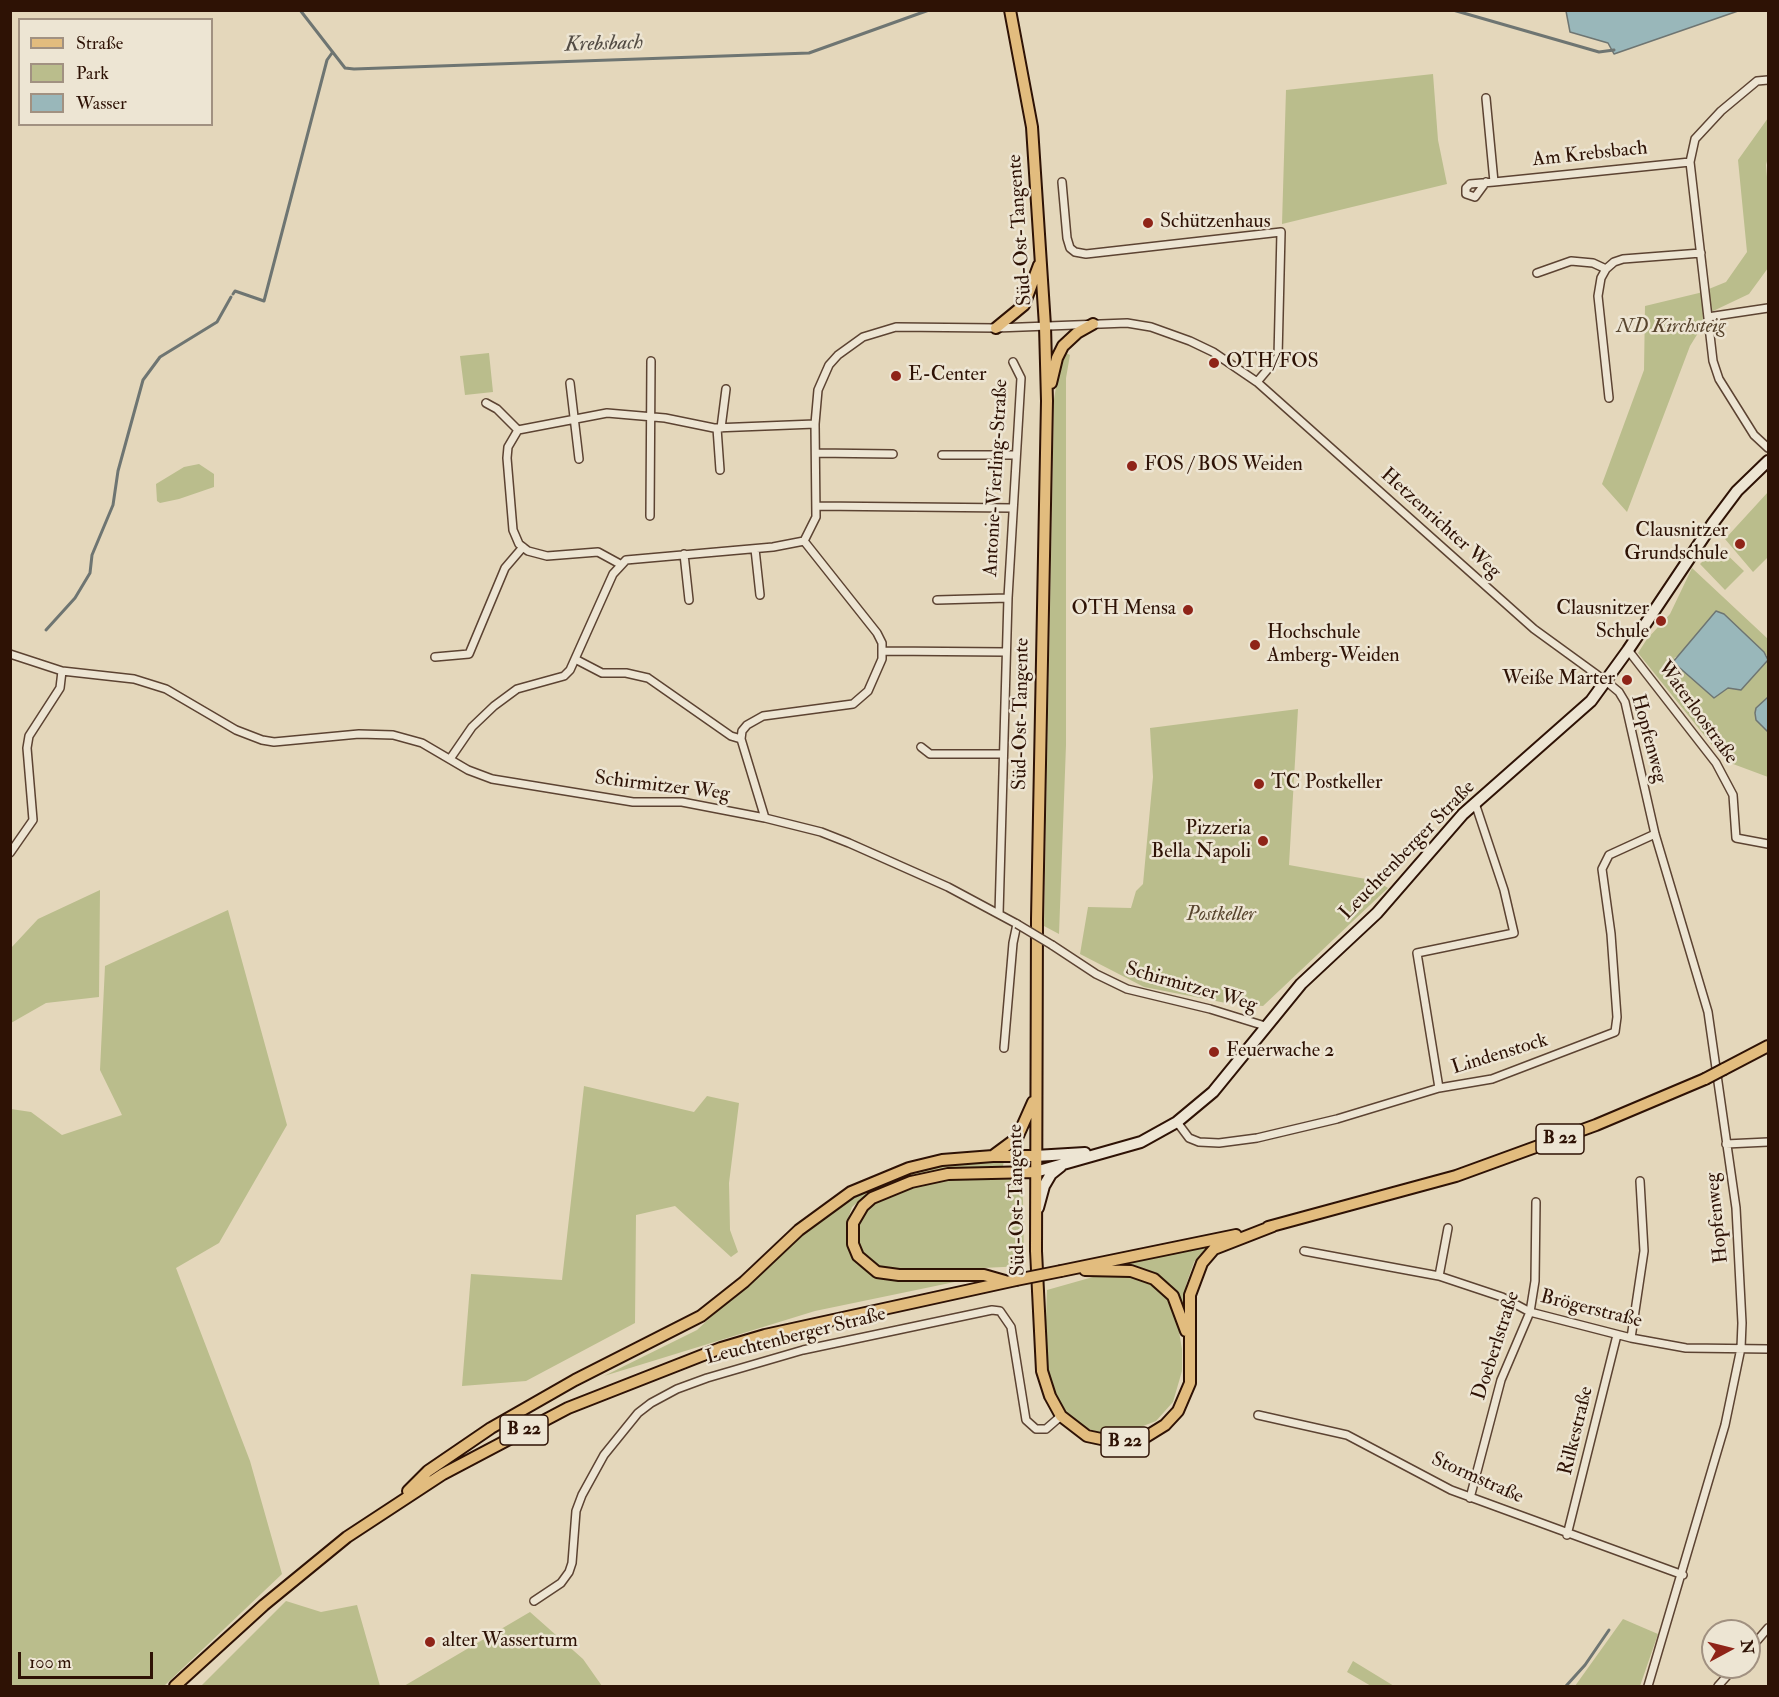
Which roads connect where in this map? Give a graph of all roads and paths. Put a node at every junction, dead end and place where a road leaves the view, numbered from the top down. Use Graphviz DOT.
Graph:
graph roads {
  1 [pos="1011,13"];
  2 [pos="1768,80"];
  3 [pos="1486,98"];
  4 [pos="1690,162"];
  5 [pos="1062,182"];
  6 [pos="1701,253"];
  7 [pos="1042,256"];
  8 [pos="1606,269"];
  9 [pos="1537,273"];
  10 [pos="1768,308"];
  11 [pos="1708,317"];
  12 [pos="1093,324"];
  13 [pos="1045,326"];
  14 [pos="996,328"];
  15 [pos="651,361"];
  16 [pos="1013,362"];
  17 [pos="1257,382"];
  18 [pos="570,383"];
  19 [pos="726,388"];
  20 [pos="1609,398"];
  21 [pos="1047,401"];
  22 [pos="486,403"];
  23 [pos="651,416"];
  24 [pos="575,418"];
  25 [pos="815,424"];
  26 [pos="719,428"];
  27 [pos="518,430"];
  28 [pos="1768,448"];
  29 [pos="816,453"];
  30 [pos="893,454"];
  31 [pos="942,455"];
  32 [pos="1016,455"];
  33 [pos="579,459"];
  34 [pos="1768,461"];
  35 [pos="720,470"];
  36 [pos="816,506"];
  37 [pos="1012,508"];
  38 [pos="650,516"];
  39 [pos="804,541"];
  40 [pos="523,547"];
  41 [pos="755,549"];
  42 [pos="684,554"];
  43 [pos="620,564"];
  44 [pos="760,595"];
  45 [pos="1008,598"];
  46 [pos="689,600"];
  47 [pos="937,600"];
  48 [pos="1628,650"];
  49 [pos="883,651"];
  50 [pos="1006,652"];
  51 [pos="10,654"];
  52 [pos="435,657"];
  53 [pos="577,660"];
  54 [pos="62,671"];
  55 [pos="1607,682"];
  56 [pos="741,739"];
  57 [pos="921,747"];
  58 [pos="1001,754"];
  59 [pos="450,759"];
  60 [pos="1475,803"];
  61 [pos="765,818"];
  62 [pos="1655,834"];
  63 [pos="1768,844"];
  64 [pos="10,853"];
  65 [pos="999,914"];
  66 [pos="1017,924"];
  67 [pos="1265,1026"];
  68 [pos="1768,1046"];
  69 [pos="1004,1048"];
  70 [pos="1438,1088"];
  71 [pos="1035,1097"];
  72 [pos="1177,1122"];
  73 [pos="1768,1142"];
  74 [pos="1726,1144"];
  75 [pos="1112,1151"];
  76 [pos="993,1156"];
  77 [pos="1035,1156"];
  78 [pos="1063,1164"];
  79 [pos="1035,1172"];
  80 [pos="1640,1181"];
  81 [pos="1536,1202"];
  82 [pos="1035,1217"];
  83 [pos="1273,1226"];
  84 [pos="1448,1228"];
  85 [pos="1304,1251"];
  86 [pos="1074,1269"];
  87 [pos="1439,1276"];
  88 [pos="1012,1281"];
  89 [pos="1530,1312"];
  90 [pos="1617,1335"];
  91 [pos="1631,1338"];
  92 [pos="1191,1346"];
  93 [pos="1742,1348"];
  94 [pos="1768,1348"];
  95 [pos="1258,1415"];
  96 [pos="1062,1416"];
  97 [pos="1470,1498"];
  98 [pos="398,1502"];
  99 [pos="1567,1535"];
  100 [pos="1683,1575"];
  101 [pos="534,1601"];
  102 [pos="175,1686"];
  103 [pos="1648,1686"];
  1 -- 7 [label="main road, Süd-Ost-Tangente"];
  2 -- 4 [label="street"];
  3 -- 4 [label="street, Am Krebsbach"];
  4 -- 6 [label="street"];
  5 -- 17 [label="street"];
  6 -- 8 [label="street"];
  6 -- 11 [label="street"];
  7 -- 13 [label="main road, Süd-Ost-Tangente"];
  7 -- 14 [label="main road"];
  8 -- 9 [label="street"];
  8 -- 20 [label="street"];
  10 -- 11 [label="street"];
  11 -- 28 [label="street"];
  12 -- 13 [label="street, Hetzenrichter Weg"];
  12 -- 17 [label="street, Hetzenrichter Weg"];
  12 -- 21 [label="main road"];
  13 -- 14 [label="street, Hetzenrichter Weg"];
  13 -- 21 [label="main road, Süd-Ost-Tangente"];
  14 -- 25 [label="street, Hetzenrichter Weg"];
  15 -- 23 [label="street"];
  16 -- 32 [label="street, Antonie-Vierling-Straße"];
  17 -- 55 [label="street, Hetzenrichter Weg"];
  18 -- 24 [label="street"];
  19 -- 26 [label="street"];
  21 -- 71 [label="main road, Süd-Ost-Tangente"];
  22 -- 27 [label="street"];
  23 -- 24 [label="street"];
  23 -- 26 [label="street"];
  23 -- 38 [label="street"];
  24 -- 27 [label="street"];
  24 -- 33 [label="street"];
  25 -- 26 [label="street"];
  25 -- 29 [label="street, Hetzenrichter Weg"];
  26 -- 35 [label="street"];
  27 -- 40 [label="street"];
  29 -- 30 [label="street"];
  29 -- 36 [label="street, Hetzenrichter Weg"];
  31 -- 32 [label="street"];
  32 -- 37 [label="street, Antonie-Vierling-Straße"];
  34 -- 48 [label="street, Leuchtenberger Straße"];
  36 -- 37 [label="street"];
  36 -- 39 [label="street, Hetzenrichter Weg"];
  37 -- 45 [label="street, Antonie-Vierling-Straße"];
  39 -- 41 [label="street"];
  39 -- 49 [label="street"];
  40 -- 43 [label="street"];
  40 -- 52 [label="street"];
  41 -- 42 [label="street"];
  41 -- 44 [label="street"];
  42 -- 43 [label="street"];
  42 -- 46 [label="street"];
  43 -- 53 [label="street"];
  45 -- 47 [label="street, Antonie-Vierling-Straße"];
  45 -- 50 [label="street, Antonie-Vierling-Straße"];
  48 -- 55 [label="street, Leuchtenberger Straße"];
  48 -- 63 [label="street, Waterloostraße"];
  49 -- 50 [label="street"];
  49 -- 56 [label="street"];
  50 -- 58 [label="street, Antonie-Vierling-Straße"];
  51 -- 54 [label="street"];
  53 -- 56 [label="street"];
  53 -- 59 [label="street"];
  54 -- 59 [label="street, Schirmitzer Weg"];
  54 -- 64 [label="street"];
  55 -- 60 [label="street, Leuchtenberger Straße"];
  55 -- 62 [label="street, Hopfenweg"];
  56 -- 61 [label="street"];
  57 -- 58 [label="street"];
  58 -- 65 [label="street, Antonie-Vierling-Straße"];
  59 -- 61 [label="street, Schirmitzer Weg"];
  60 -- 67 [label="street, Leuchtenberger Straße"];
  60 -- 70 [label="street"];
  61 -- 65 [label="street, Schirmitzer Weg"];
  62 -- 70 [label="street, Lindenstock"];
  62 -- 74 [label="street, Hopfenweg"];
  65 -- 66 [label="street, Schirmitzer Weg"];
  66 -- 67 [label="street, Schirmitzer Weg, bridge"];
  66 -- 69 [label="street"];
  67 -- 72 [label="street, Leuchtenberger Straße"];
  68 -- 83 [label="main road, B 22, bridge"];
  70 -- 72 [label="street, Lindenstock"];
  71 -- 76 [label="main road"];
  71 -- 77 [label="main road, Süd-Ost-Tangente"];
  72 -- 75 [label="street, Leuchtenberger Straße"];
  73 -- 74 [label="street"];
  74 -- 93 [label="street, Hopfenweg"];
  75 -- 77 [label="street, Leuchtenberger Straße"];
  75 -- 78 [label="street, Leuchtenberger Straße"];
  76 -- 77 [label="main road"];
  76 -- 98 [label="main road"];
  77 -- 79 [label="main road, Süd-Ost-Tangente"];
  78 -- 79 [label="street, Leuchtenberger Straße"];
  78 -- 82 [label="street"];
  79 -- 82 [label="main road, Süd-Ost-Tangente"];
  79 -- 88 [label="main road"];
  80 -- 91 [label="street"];
  81 -- 89 [label="street, Doeberlstraße"];
  82 -- 96 [label="main road, Süd-Ost-Tangente"];
  83 -- 86 [label="main road, B 22"];
  83 -- 92 [label="main road, B 22"];
  84 -- 87 [label="street"];
  85 -- 87 [label="street, Brögerstraße"];
  86 -- 88 [label="main road, B 22, bridge"];
  86 -- 92 [label="main road, B 22"];
  87 -- 89 [label="street, Brögerstraße"];
  88 -- 98 [label="main road, B 22"];
  89 -- 90 [label="street, Brögerstraße"];
  89 -- 97 [label="street, Doeberlstraße"];
  90 -- 91 [label="street, Brögerstraße"];
  90 -- 99 [label="street, Rilkestraße"];
  91 -- 93 [label="street, Brögerstraße"];
  92 -- 96 [label="main road, B 22"];
  93 -- 94 [label="street, Brögerstraße"];
  93 -- 100 [label="street, Hopfenweg"];
  95 -- 97 [label="street, Stormstraße"];
  96 -- 101 [label="street, Leuchtenberger Straße"];
  97 -- 99 [label="street, Stormstraße"];
  98 -- 102 [label="main road, B 22"];
  99 -- 100 [label="street, Stormstraße"];
  100 -- 103 [label="street, Hopfenweg"];
}
